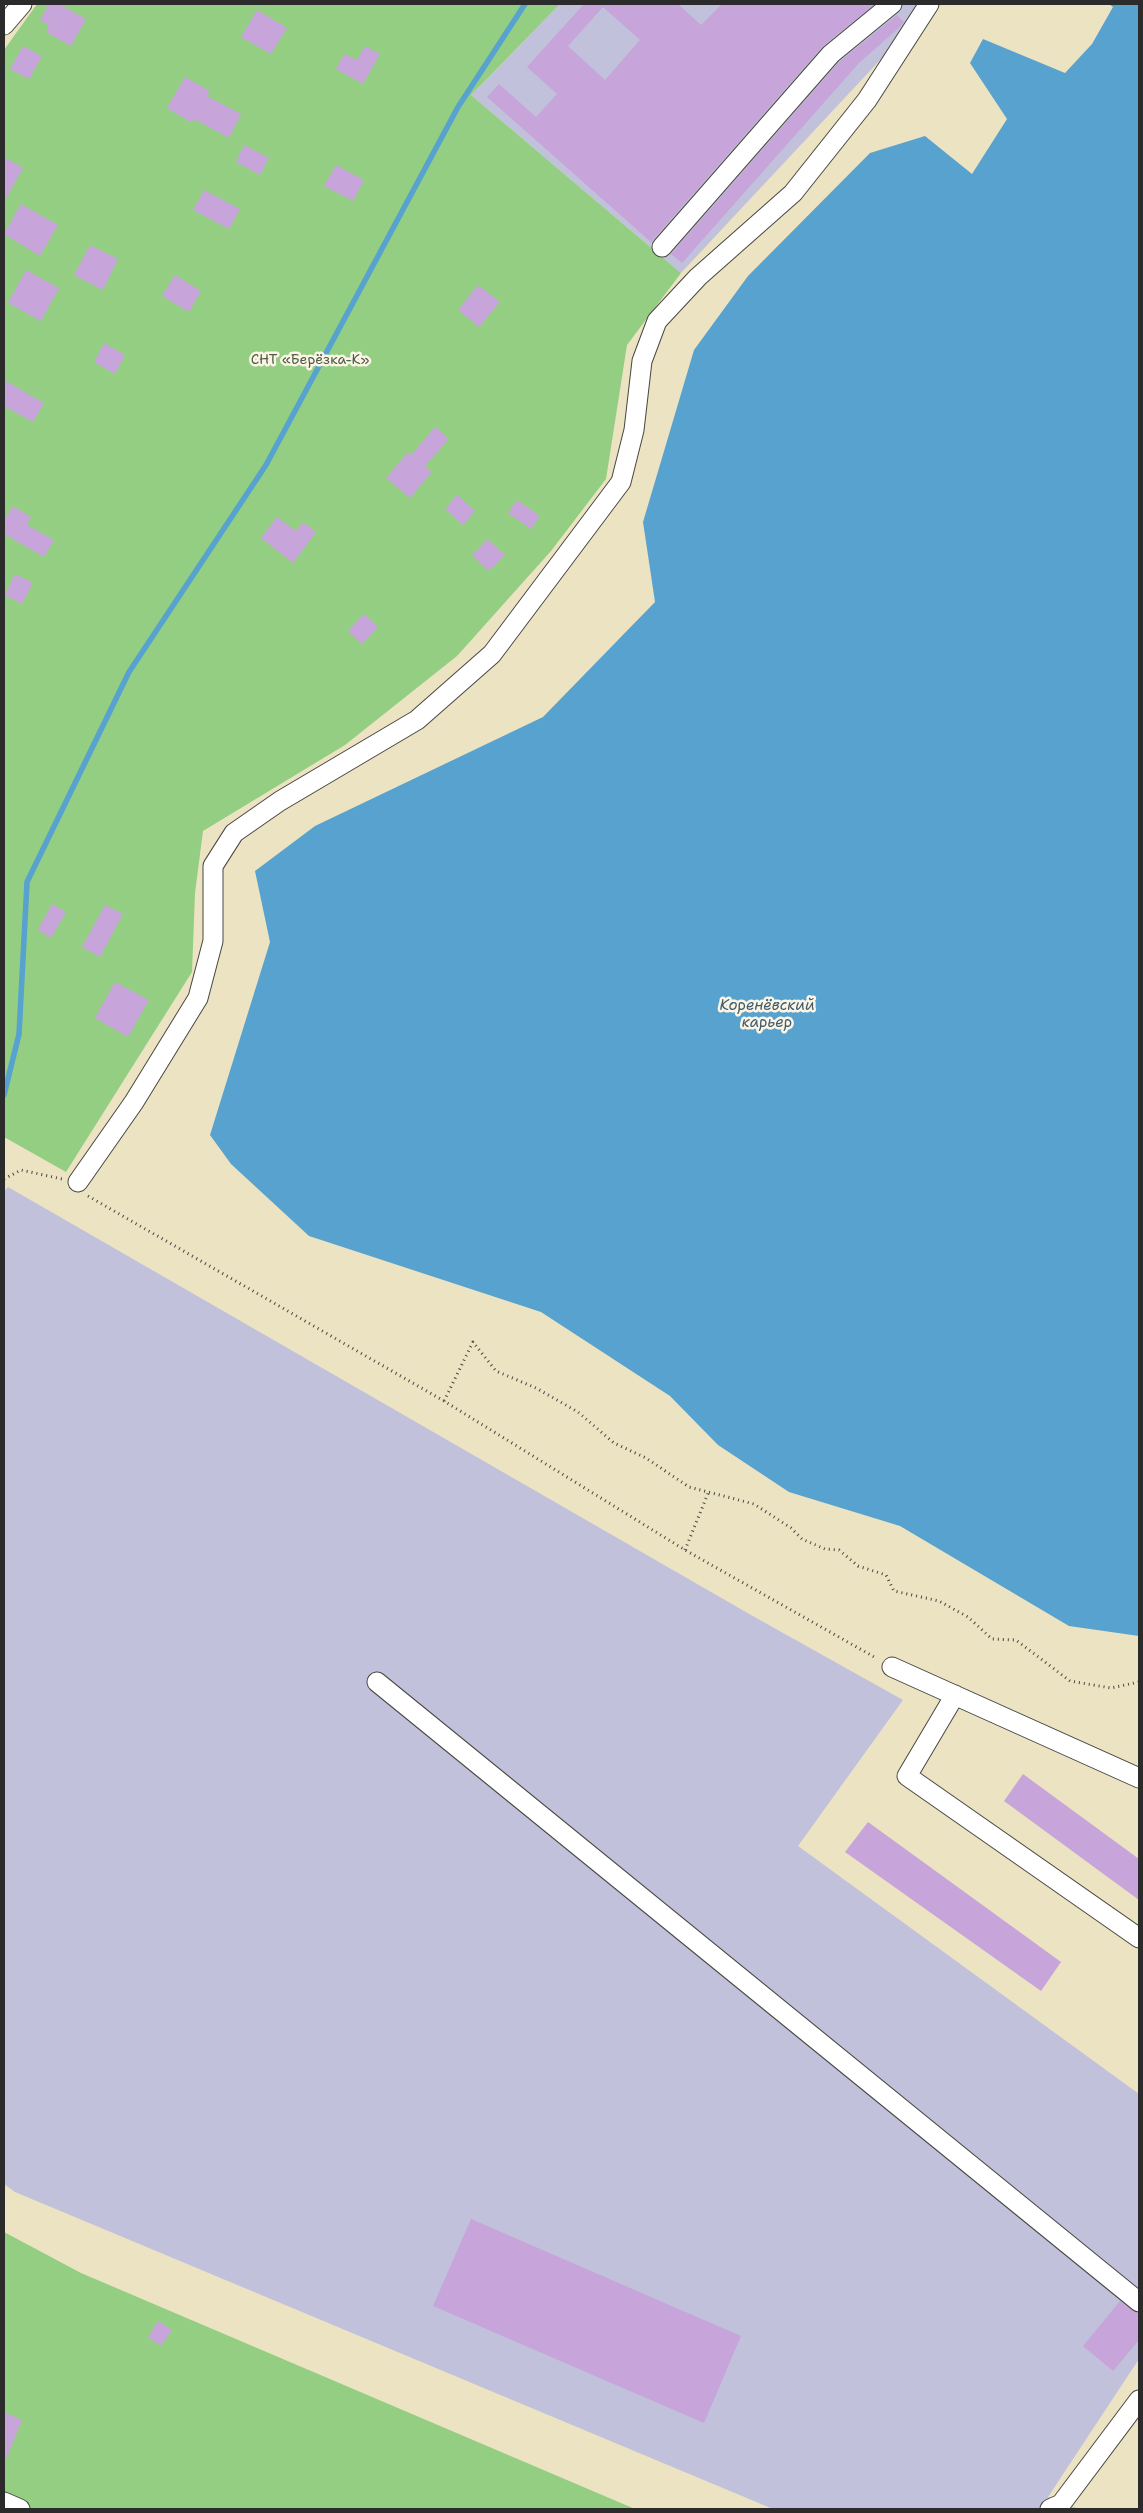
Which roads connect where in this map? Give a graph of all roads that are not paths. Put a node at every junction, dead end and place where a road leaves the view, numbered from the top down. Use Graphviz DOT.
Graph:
graph roads {
  1 [pos="22,4"];
  2 [pos="892,4"];
  3 [pos="929,4"];
  4 [pos="4,25"];
  5 [pos="662,247"];
  6 [pos="78,1182"];
  7 [pos="892,1667"];
  8 [pos="377,1682"];
  9 [pos="956,1695"];
  10 [pos="1139,1778"];
  11 [pos="1139,1938"];
  12 [pos="1139,2302"];
  13 [pos="1139,2400"];
  14 [pos="4,2502"];
  15 [pos="1056,2507"];
  16 [pos="20,2509"];
  1 -- 4 [label="street"];
  2 -- 5 [label="street"];
  3 -- 6 [label="street"];
  7 -- 9 [label="street"];
  8 -- 12 [label="street"];
  9 -- 10 [label="street"];
  9 -- 11 [label="street"];
  13 -- 15 [label="street"];
  14 -- 16 [label="street"];
}
